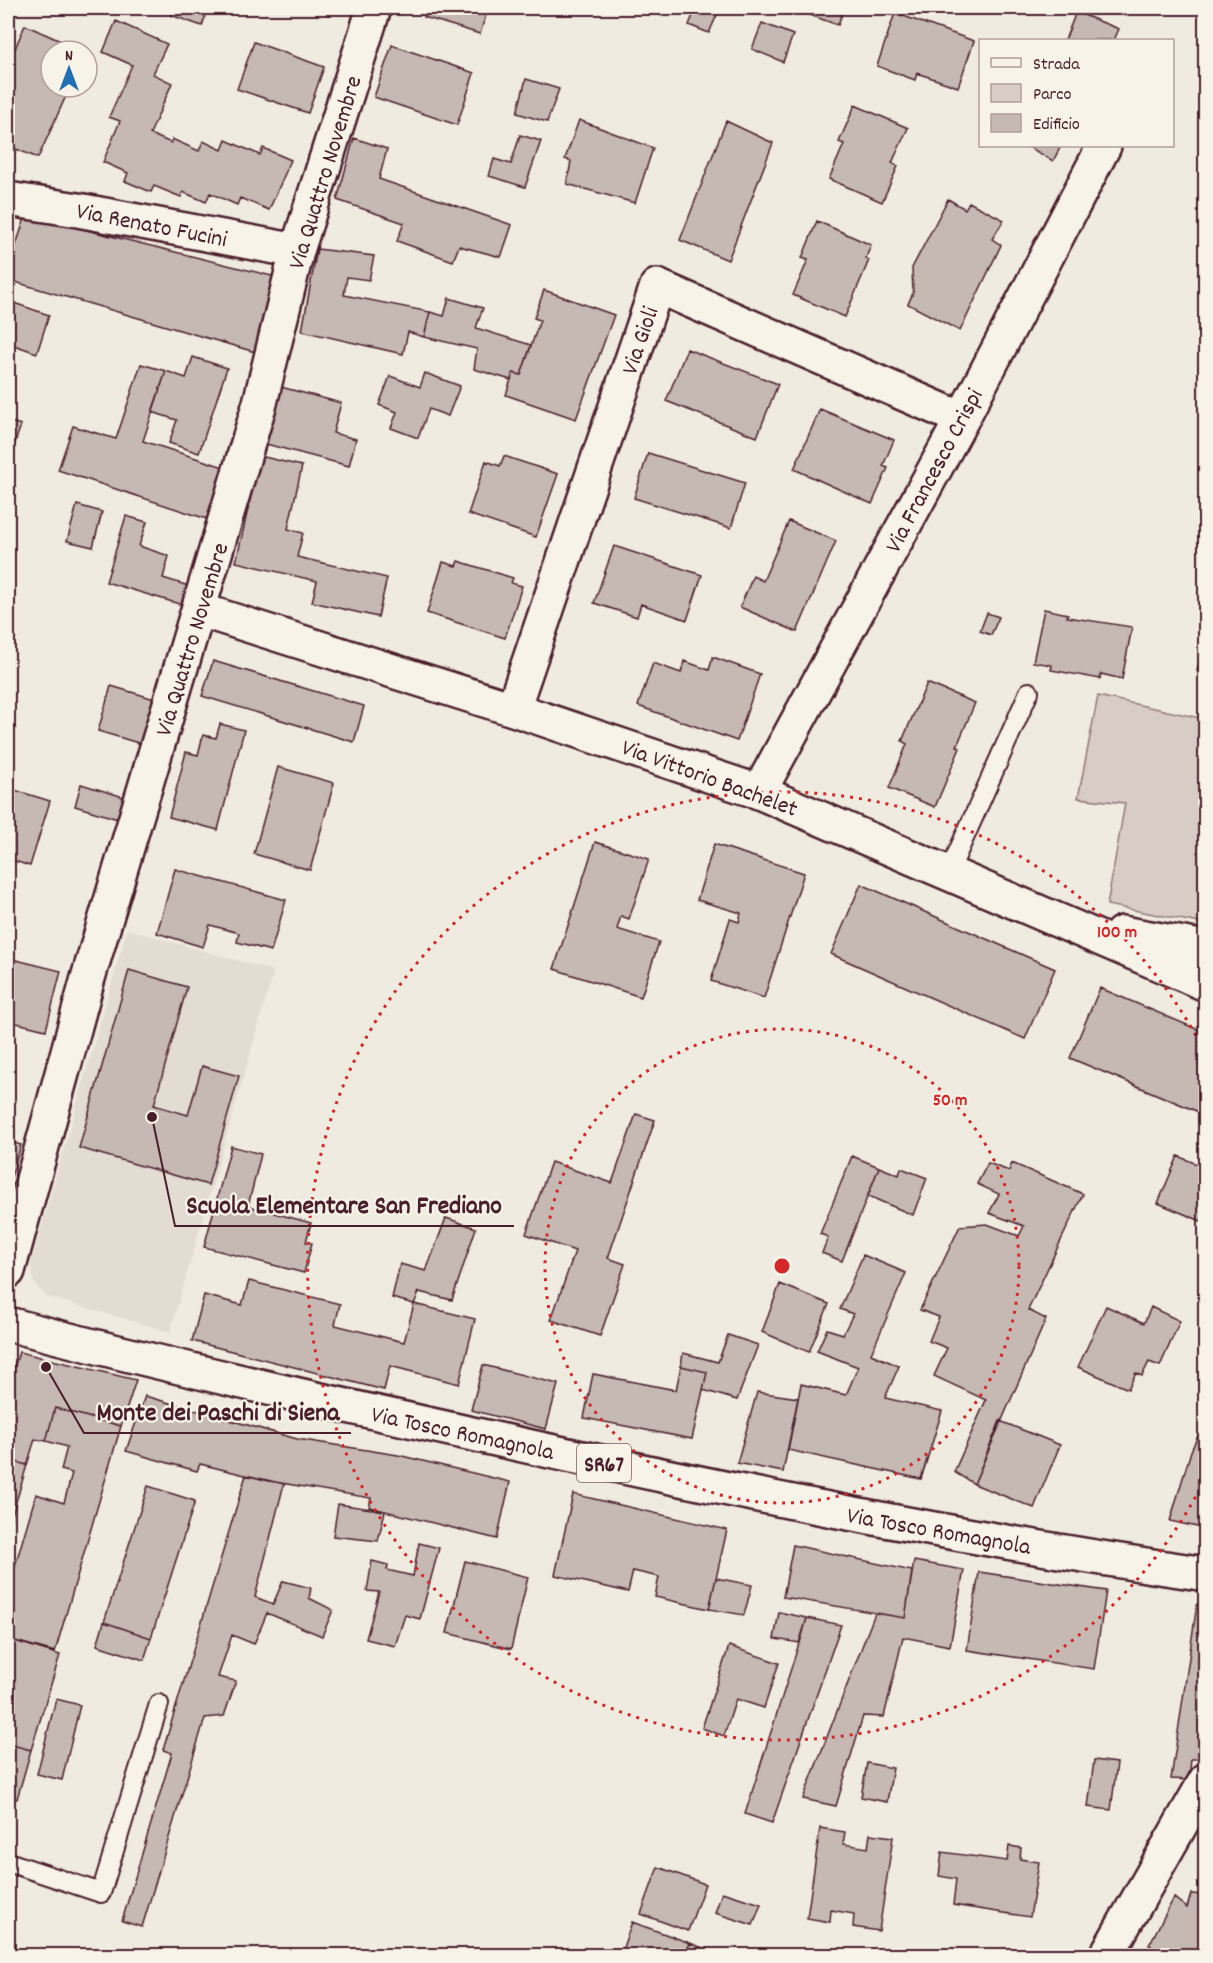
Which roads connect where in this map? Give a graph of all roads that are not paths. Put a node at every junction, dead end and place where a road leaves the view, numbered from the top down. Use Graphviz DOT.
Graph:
graph roads {
  1 [pos="374,8"];
  2 [pos="1103,147"];
  3 [pos="8,200"];
  4 [pos="297,251"];
  5 [pos="962,419"];
  6 [pos="200,610"];
  7 [pos="1029,692"];
  8 [pos="513,709"];
  9 [pos="759,792"];
  10 [pos="949,872"];
  11 [pos="1089,932"];
  12 [pos="1206,948"];
  13 [pos="1206,984"];
  14 [pos="8,1271"];
  15 [pos="8,1324"];
  16 [pos="1206,1574"];
  17 [pos="159,1704"];
  18 [pos="1206,1780"];
  19 [pos="8,1862"];
  20 [pos="1106,1956"];
  1 -- 4 [label="street, Via Quattro Novembre"];
  2 -- 5 [label="street, Via Francesco Crispi"];
  3 -- 4 [label="street, Via Renato Fucini"];
  4 -- 6 [label="street, Via Quattro Novembre"];
  5 -- 8 [label="street, Via Gioli"];
  5 -- 9 [label="street, Via Francesco Crispi"];
  6 -- 8 [label="street, Via Vittorio Bachelet"];
  6 -- 14 [label="street, Via Quattro Novembre"];
  7 -- 10 [label="lane"];
  8 -- 9 [label="street, Via Vittorio Bachelet"];
  9 -- 10 [label="street, Via Vittorio Bachelet"];
  10 -- 11 [label="street, Via Vittorio Bachelet"];
  11 -- 12 [label="street"];
  11 -- 13 [label="street, Via Vittorio Bachelet"];
  15 -- 16 [label="street, Via Tosco Romagnola / SR67"];
  17 -- 19 [label="lane"];
  18 -- 20 [label="street"];
}
